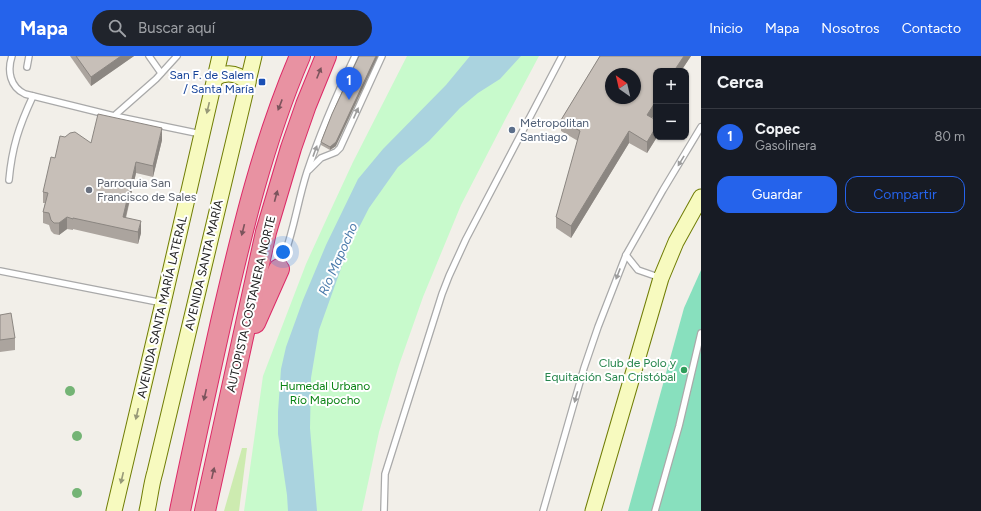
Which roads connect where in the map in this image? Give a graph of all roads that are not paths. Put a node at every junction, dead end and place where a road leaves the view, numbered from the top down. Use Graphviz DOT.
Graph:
graph roads {
  1 [pos="12,56"];
  2 [pos="29,56"];
  3 [pos="149,56"];
  4 [pos="177,56"];
  5 [pos="220,56"];
  6 [pos="251,56"];
  7 [pos="300,56"];
  8 [pos="326,56"];
  9 [pos="355,56"];
  10 [pos="382,56"];
  11 [pos="562,56"];
  12 [pos="28,67"];
  13 [pos="161,73"];
  14 [pos="215,78"];
  15 [pos="248,83"];
  16 [pos="33,96"];
  17 [pos="114,116"];
  18 [pos="701,127"];
  19 [pos="202,135"];
  20 [pos="307,173"];
  21 [pos="9,180"];
  22 [pos="701,197"];
  23 [pos="626,255"];
  24 [pos="279,269"];
  25 [pos="0,270"];
  26 [pos="661,278"];
  27 [pos="164,303"];
  28 [pos="701,333"];
  29 [pos="238,360"];
  30 [pos="154,475"];
  31 [pos="114,511"];
  32 [pos="137,511"];
  33 [pos="147,511"];
  34 [pos="180,511"];
  35 [pos="205,511"];
  36 [pos="384,511"];
  37 [pos="543,511"];
  38 [pos="593,511"];
  39 [pos="655,511"];
  1 -- 16 [label="lane"];
  2 -- 12 [label="lane"];
  3 -- 13 [label="lane"];
  4 -- 13 [label="lane"];
  5 -- 14 [label="main road, AVENIDA SANTA MARÍA LATERAL"];
  6 -- 15 [label="main road, AVENIDA SANTA MARÍA"];
  7 -- 34 [label="highway, AUTOPISTA COSTANERA NORTE, one-way"];
  29 -- 8 [label="highway, AUTOPISTA COSTANERA NORTE, one-way"];
  20 -- 9 [label="lane, one-way"];
  20 -- 10 [label="lane, one-way"];
  11 -- 36 [label="lane"];
  13 -- 17 [label="lane"];
  14 -- 15 [label="main road"];
  14 -- 19 [label="main road, AVENIDA SANTA MARÍA LATERAL, one-way"];
  15 -- 30 [label="main road, AVENIDA SANTA MARÍA"];
  16 -- 17 [label="lane"];
  16 -- 21 [label="lane"];
  17 -- 19 [label="lane"];
  18 -- 23 [label="lane, one-way"];
  19 -- 27 [label="main road, AVENIDA SANTA MARÍA LATERAL"];
  20 -- 24 [label="lane"];
  22 -- 26 [label="main road"];
  23 -- 26 [label="lane"];
  23 -- 37 [label="lane, one-way"];
  24 -- 29 [label="highway"];
  25 -- 27 [label="lane"];
  26 -- 38 [label="main road"];
  27 -- 31 [label="main road, AVENIDA SANTA MARÍA LATERAL, one-way"];
  28 -- 39 [label="lane"];
  35 -- 29 [label="highway, AUTOPISTA COSTANERA NORTE, one-way"];
  30 -- 32 [label="main road, AVENIDA SANTA MARÍA"];
  30 -- 33 [label="main road, AVENIDA SANTA MARÍA"];
}
